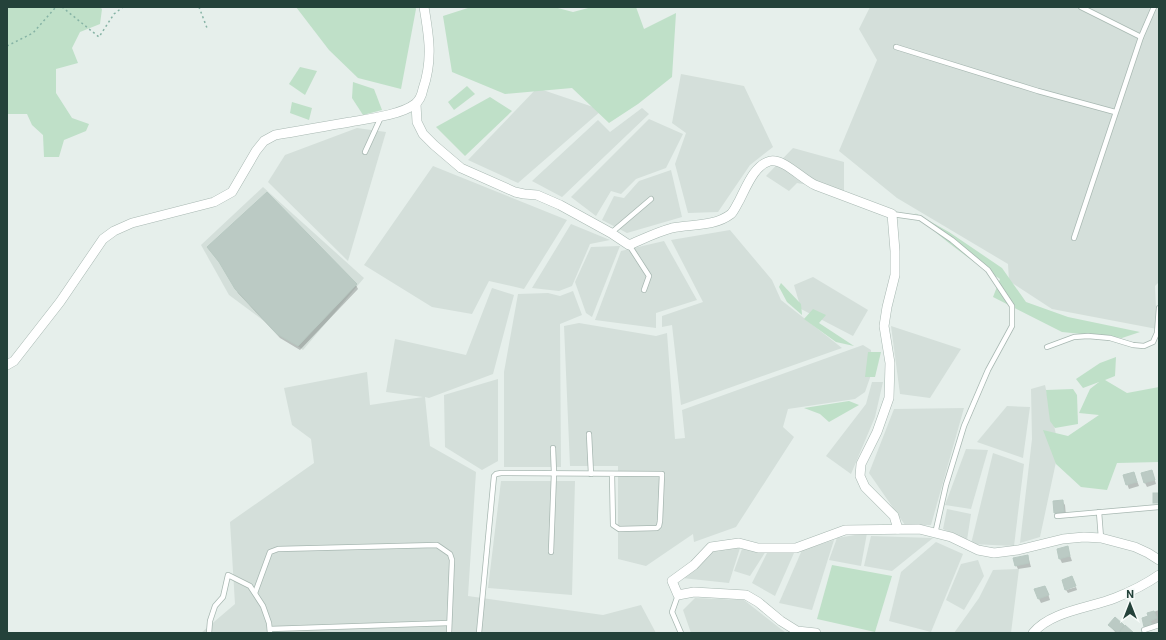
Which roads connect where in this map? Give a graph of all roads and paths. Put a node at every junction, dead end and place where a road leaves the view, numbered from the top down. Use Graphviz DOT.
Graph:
graph roads {
  1 [pos="56,7"];
  2 [pos="62,7"];
  3 [pos="123,7"];
  4 [pos="199,7"];
  5 [pos="424,7"];
  6 [pos="1081,7"];
  7 [pos="1154,7"];
  8 [pos="207,28"];
  9 [pos="1141,37"];
  10 [pos="7,46"];
  11 [pos="896,47"];
  12 [pos="416,104"];
  13 [pos="1115,112"];
  14 [pos="381,117"];
  15 [pos="365,152"];
  16 [pos="650,199"];
  17 [pos="892,214"];
  18 [pos="611,233"];
  19 [pos="1074,238"];
  20 [pos="629,245"];
  21 [pos="644,290"];
  22 [pos="1159,308"];
  23 [pos="1047,347"];
  24 [pos="7,365"];
  25 [pos="590,434"];
  26 [pos="553,448"];
  27 [pos="554,473"];
  28 [pos="591,474"];
  29 [pos="612,474"];
  30 [pos="1159,507"];
  31 [pos="1099,512"];
  32 [pos="1057,516"];
  33 [pos="898,529"];
  34 [pos="935,534"];
  35 [pos="1101,538"];
  36 [pos="551,552"];
  37 [pos="1159,560"];
  38 [pos="1159,575"];
  39 [pos="255,593"];
  40 [pos="678,595"];
  41 [pos="449,623"];
  42 [pos="1159,625"];
  43 [pos="1144,630"];
  44 [pos="270,631"];
  45 [pos="209,633"];
  46 [pos="449,633"];
  47 [pos="479,633"];
  48 [pos="681,633"];
  49 [pos="816,633"];
  50 [pos="1033,633"];
  1 -- 10 [label="path"];
  2 -- 3 [label="path"];
  4 -- 8 [label="path"];
  5 -- 12 [label="street"];
  6 -- 9 [label="lane"];
  7 -- 9 [label="lane"];
  9 -- 13 [label="lane"];
  11 -- 13 [label="lane"];
  12 -- 14 [label="street"];
  12 -- 18 [label="street"];
  13 -- 19 [label="lane"];
  14 -- 15 [label="lane"];
  14 -- 24 [label="street"];
  16 -- 18 [label="lane"];
  17 -- 20 [label="street"];
  17 -- 33 [label="street"];
  17 -- 34 [label="lane"];
  18 -- 20 [label="street"];
  20 -- 21 [label="lane"];
  22 -- 23 [label="lane"];
  25 -- 28 [label="lane"];
  26 -- 27 [label="lane"];
  27 -- 28 [label="lane"];
  27 -- 36 [label="lane"];
  27 -- 47 [label="lane"];
  28 -- 29 [label="lane"];
  29 -- 29 [label="lane"];
  30 -- 31 [label="lane"];
  31 -- 32 [label="lane"];
  31 -- 35 [label="lane"];
  33 -- 34 [label="street"];
  33 -- 40 [label="street"];
  34 -- 35 [label="street"];
  35 -- 37 [label="street"];
  38 -- 50 [label="street"];
  39 -- 41 [label="lane"];
  39 -- 44 [label="lane"];
  39 -- 45 [label="lane"];
  40 -- 48 [label="lane"];
  40 -- 49 [label="street"];
  41 -- 44 [label="lane"];
  41 -- 46 [label="lane"];
  42 -- 43 [label="lane"];
}
